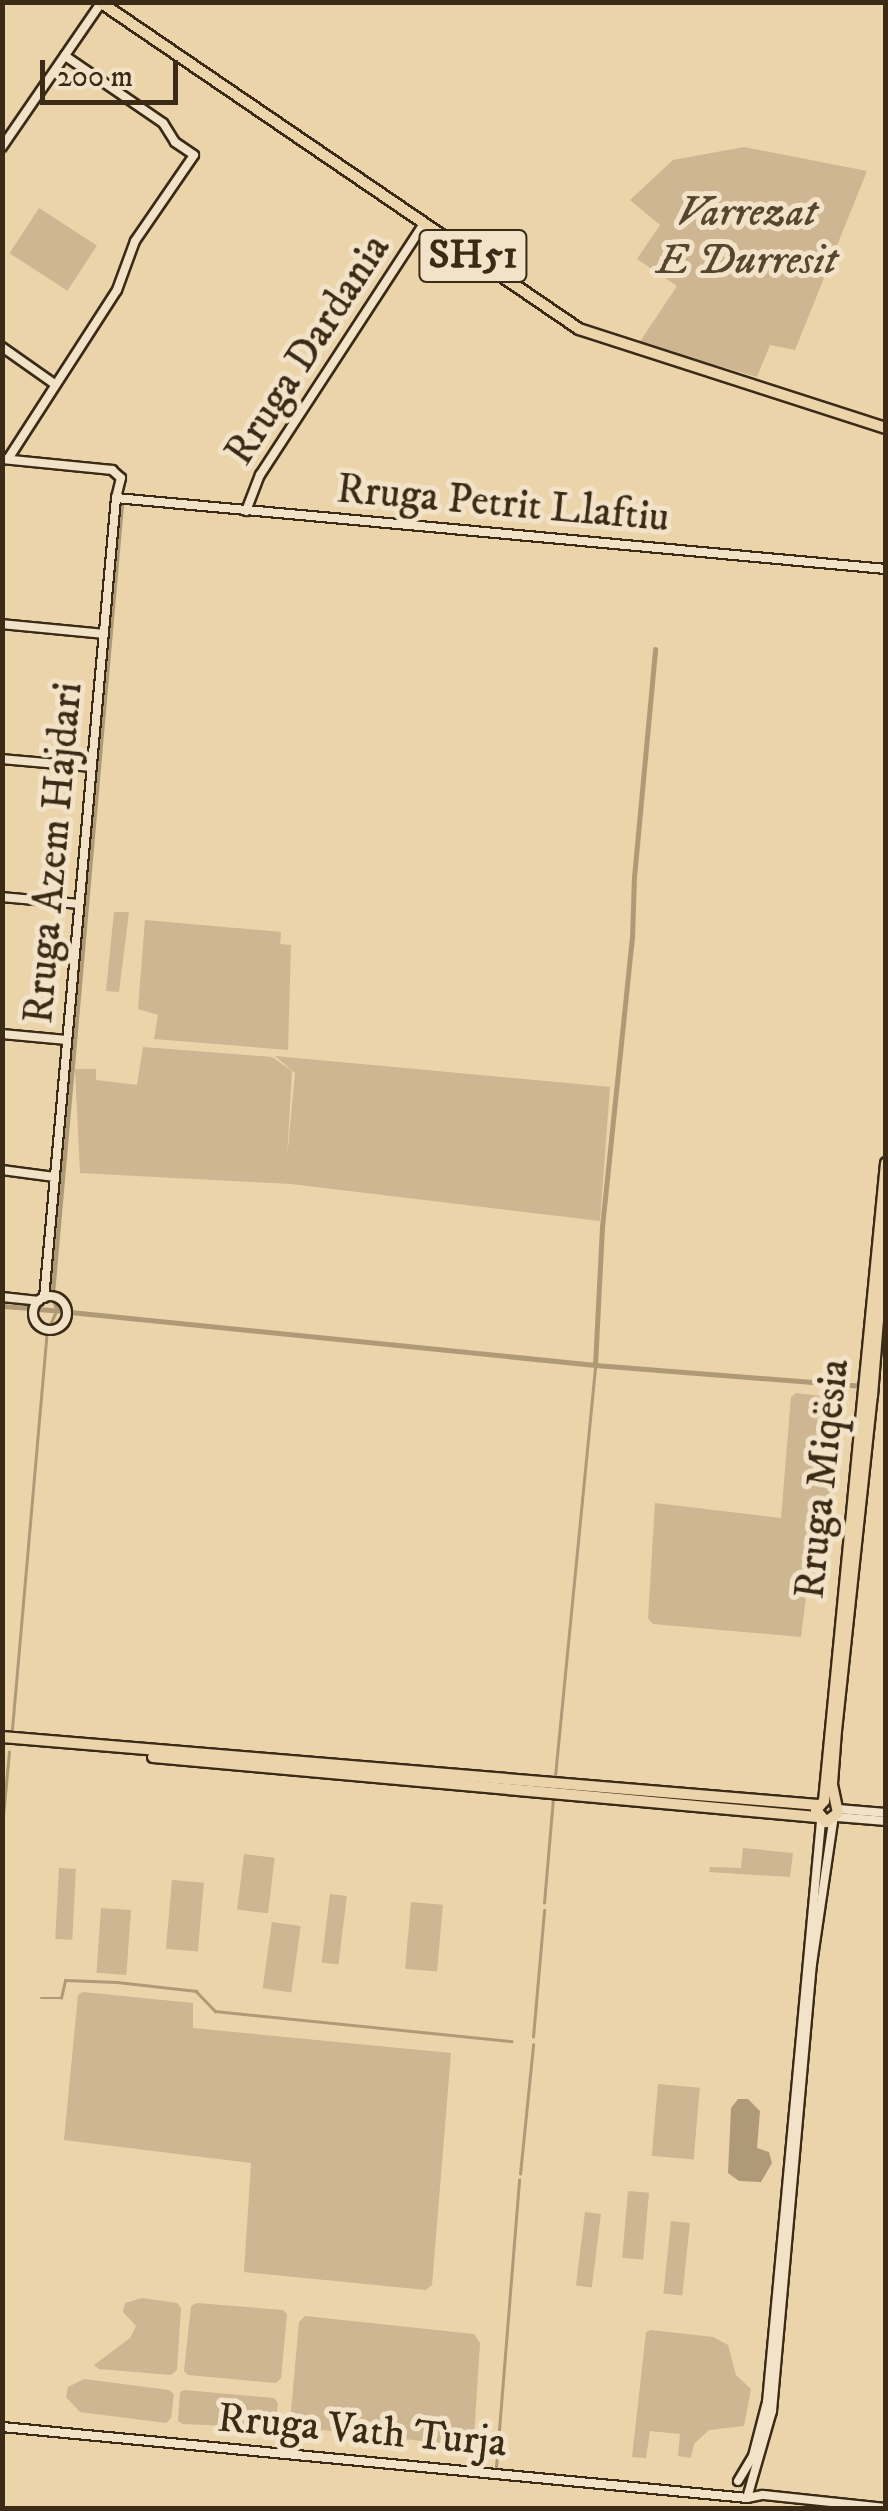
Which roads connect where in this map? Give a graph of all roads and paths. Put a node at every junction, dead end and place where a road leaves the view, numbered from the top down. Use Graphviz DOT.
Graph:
graph roads {
  1 [pos="101,3"];
  2 [pos="65,56"];
  3 [pos="2,147"];
  4 [pos="424,223"];
  5 [pos="2,347"];
  6 [pos="53,383"];
  7 [pos="886,428"];
  8 [pos="5,459"];
  9 [pos="116,498"];
  10 [pos="246,511"];
  11 [pos="886,569"];
  12 [pos="2,624"];
  13 [pos="104,634"];
  14 [pos="2,759"];
  15 [pos="91,767"];
  16 [pos="2,897"];
  17 [pos="80,904"];
  18 [pos="2,1034"];
  19 [pos="67,1040"];
  20 [pos="886,1164"];
  21 [pos="2,1170"];
  22 [pos="55,1177"];
  23 [pos="886,1220"];
  24 [pos="2,1296"];
  25 [pos="42,1300"];
  26 [pos="870,1378"];
  27 [pos="2,1740"];
  28 [pos="828,1811"];
  29 [pos="886,1813"];
  30 [pos="886,1821"];
  31 [pos="2,2427"];
  32 [pos="735,2483"];
  33 [pos="749,2485"];
  34 [pos="716,2492"];
  35 [pos="764,2496"];
  36 [pos="734,2497"];
  37 [pos="743,2503"];
  38 [pos="886,2508"];
  1 -- 2 [label="street"];
  1 -- 4 [label="main road, SH51"];
  2 -- 3 [label="street"];
  2 -- 6 [label="street"];
  4 -- 7 [label="main road, SH51"];
  4 -- 10 [label="street, Rruga Dardania"];
  5 -- 6 [label="street"];
  6 -- 8 [label="street"];
  8 -- 9 [label="street, Rruga Azem Hajdari"];
  9 -- 10 [label="street, Rruga Petrit Llaftiu"];
  9 -- 13 [label="street, Rruga Azem Hajdari"];
  10 -- 11 [label="street, Rruga Petrit Llaftiu"];
  12 -- 13 [label="street"];
  13 -- 15 [label="street, Rruga Azem Hajdari"];
  14 -- 15 [label="street"];
  15 -- 17 [label="street, Rruga Azem Hajdari"];
  16 -- 17 [label="street"];
  17 -- 19 [label="street, Rruga Azem Hajdari"];
  18 -- 19 [label="street"];
  19 -- 22 [label="street, Rruga Azem Hajdari"];
  20 -- 26 [label="main road, Rruga Miqësia"];
  21 -- 22 [label="street"];
  22 -- 25 [label="street, Rruga Azem Hajdari"];
  23 -- 26 [label="main road, Rruga Miqësia"];
  24 -- 25 [label="street"];
  25 -- 25 [label="street"];
  26 -- 28 [label="main road, Rruga Miqësia"];
  27 -- 28 [label="main road"];
  28 -- 29 [label="street"];
  28 -- 30 [label="street"];
  28 -- 32 [label="street"];
  28 -- 33 [label="street"];
  31 -- 34 [label="street, Rruga Vath Turja"];
  32 -- 33 [label="street, Rruga Vath Turja"];
  32 -- 34 [label="street, Rruga Vath Turja"];
  32 -- 36 [label="street"];
  33 -- 35 [label="street, Rruga Vath Turja"];
  33 -- 37 [label="street"];
  34 -- 36 [label="street, Rruga Vath Turja"];
  35 -- 37 [label="street, Rruga Vath Turja"];
  35 -- 38 [label="street, Rruga Vath Turja"];
  36 -- 37 [label="street, Rruga Vath Turja"];
}
